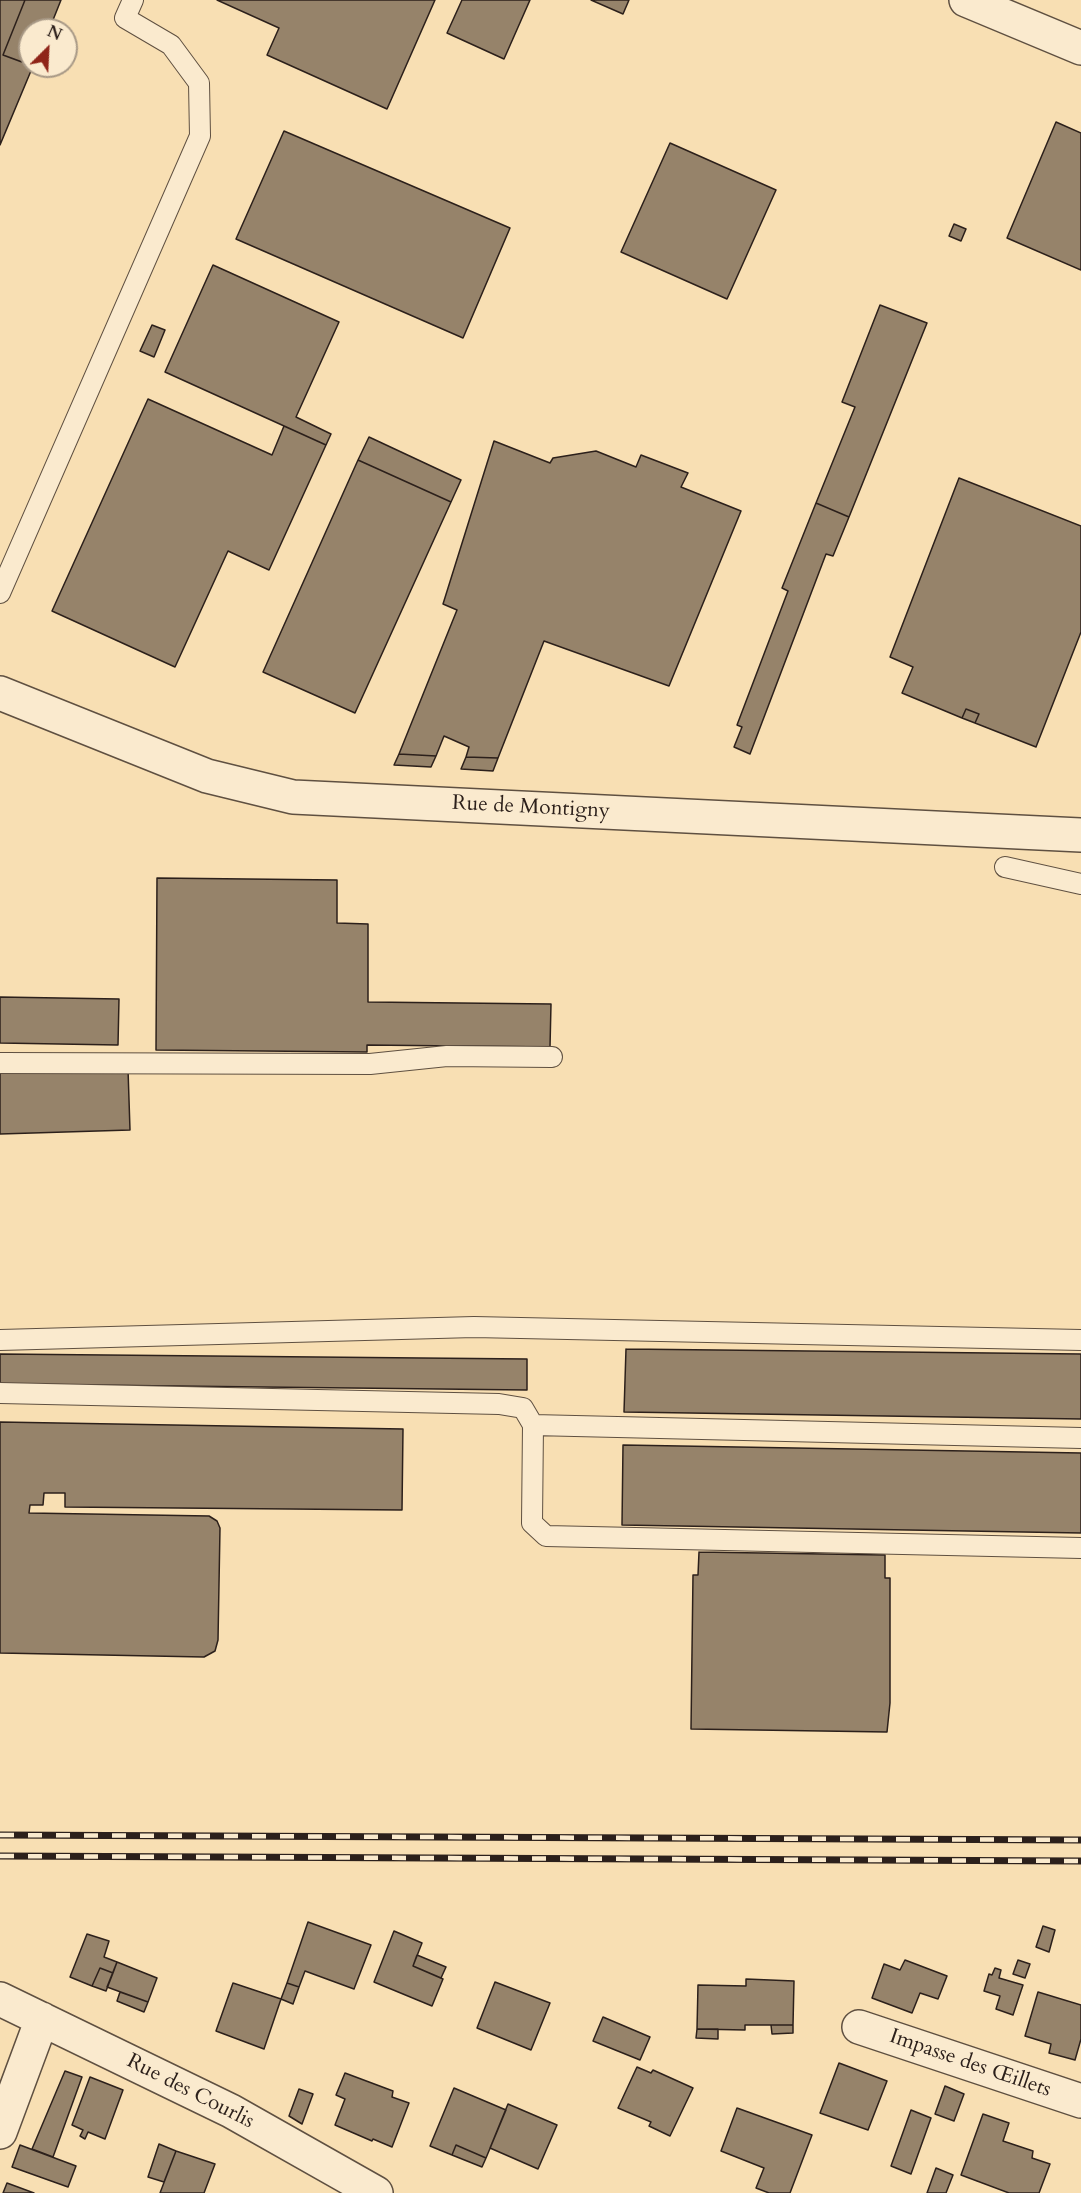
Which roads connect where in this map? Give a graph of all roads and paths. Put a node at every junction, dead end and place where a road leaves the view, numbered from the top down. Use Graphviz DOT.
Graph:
graph roads {
  1 [pos="133,0"];
  2 [pos="966,0"];
  3 [pos="1081,48"];
  4 [pos="0,592"];
  5 [pos="0,693"];
  6 [pos="1081,835"];
  7 [pos="1005,867"];
  8 [pos="1081,884"];
  9 [pos="552,1058"];
  10 [pos="0,1063"];
  11 [pos="0,1340"];
  12 [pos="1081,1340"];
  13 [pos="0,1393"];
  14 [pos="533,1425"];
  15 [pos="1081,1438"];
  16 [pos="1081,1548"];
  17 [pos="0,2000"];
  18 [pos="42,2019"];
  19 [pos="859,2027"];
  20 [pos="1081,2101"];
  21 [pos="0,2132"];
  22 [pos="376,2193"];
  1 -- 4 [label="lane"];
  2 -- 3 [label="street"];
  5 -- 6 [label="street, Rue de Montigny"];
  7 -- 8 [label="lane"];
  9 -- 10 [label="lane"];
  11 -- 12 [label="lane"];
  13 -- 14 [label="lane"];
  14 -- 15 [label="lane"];
  14 -- 16 [label="lane"];
  17 -- 18 [label="street, Rue des Courlis"];
  18 -- 21 [label="street"];
  18 -- 22 [label="street, Rue des Courlis"];
  19 -- 20 [label="street, Impasse des Œillets"];
}
